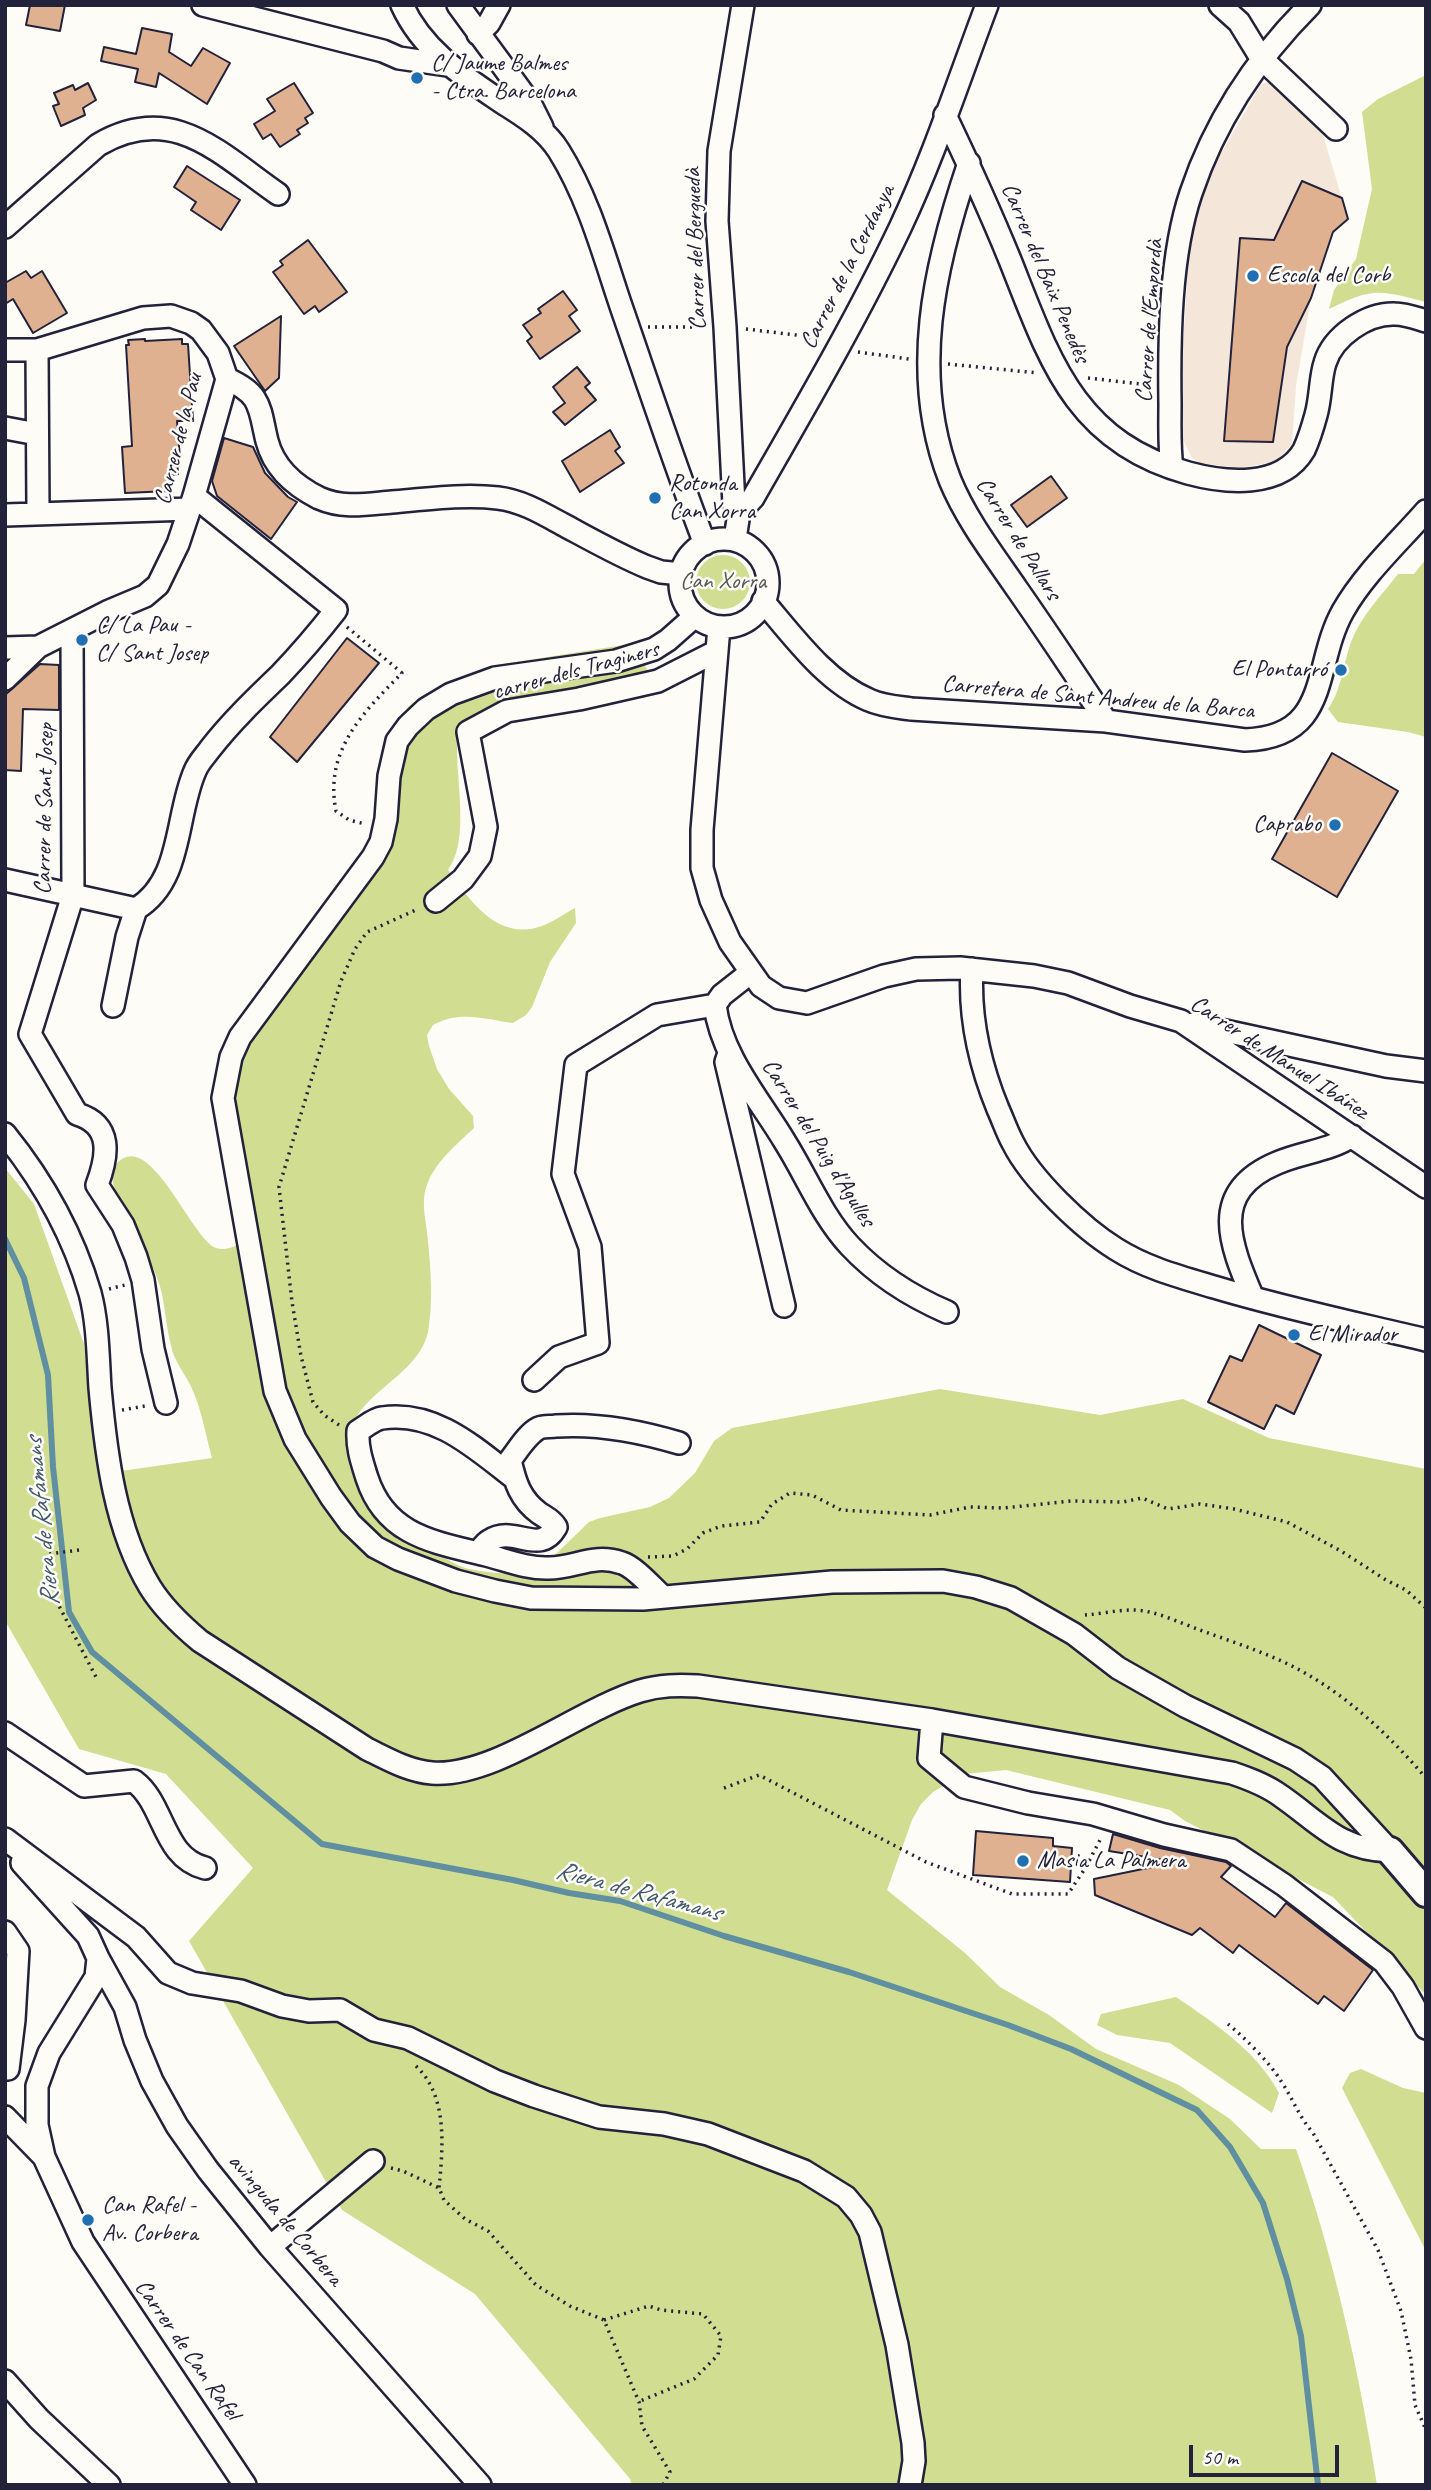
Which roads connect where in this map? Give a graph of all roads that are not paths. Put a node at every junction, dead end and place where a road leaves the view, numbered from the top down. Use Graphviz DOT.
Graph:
graph roads {
  1 [pos="204,5"];
  2 [pos="458,5"];
  3 [pos="499,5"];
  4 [pos="743,5"];
  5 [pos="987,5"];
  6 [pos="1220,5"];
  7 [pos="1310,5"];
  8 [pos="406,14"];
  9 [pos="478,34"];
  10 [pos="383,51"];
  11 [pos="1261,58"];
  12 [pos="447,65"];
  13 [pos="945,115"];
  14 [pos="1336,128"];
  15 [pos="544,133"];
  16 [pos="969,163"];
  17 [pos="278,194"];
  18 [pos="5,227"];
  19 [pos="1426,321"];
  20 [pos="5,349"];
  21 [pos="37,350"];
  22 [pos="227,379"];
  23 [pos="5,428"];
  24 [pos="37,434"];
  25 [pos="1172,468"];
  26 [pos="742,501"];
  27 [pos="192,503"];
  28 [pos="1426,511"];
  29 [pos="38,513"];
  30 [pos="5,516"];
  31 [pos="735,539"];
  32 [pos="705,544"];
  33 [pos="681,574"];
  34 [pos="763,601"];
  35 [pos="694,617"];
  36 [pos="719,627"];
  37 [pos="72,630"];
  38 [pos="38,647"];
  39 [pos="5,648"];
  40 [pos="717,651"];
  41 [pos="5,679"];
  42 [pos="1106,721"];
  43 [pos="5,880"];
  44 [pos="73,895"];
  45 [pos="436,901"];
  46 [pos="136,909"];
  47 [pos="972,970"];
  48 [pos="750,973"];
  49 [pos="113,1006"];
  50 [pos="715,1006"];
  51 [pos="1181,1021"];
  52 [pos="729,1050"];
  53 [pos="1426,1071"];
  54 [pos="5,1134"];
  55 [pos="1352,1136"];
  56 [pos="1426,1187"];
  57 [pos="1253,1298"];
  58 [pos="784,1306"];
  59 [pos="947,1312"];
  60 [pos="1426,1340"];
  61 [pos="534,1380"];
  62 [pos="166,1403"];
  63 [pos="679,1443"];
  64 [pos="514,1478"];
  65 [pos="478,1553"];
  66 [pos="663,1597"];
  67 [pos="932,1720"];
  68 [pos="5,1733"];
  69 [pos="5,1841"];
  70 [pos="1390,1852"];
  71 [pos="205,1868"];
  72 [pos="1426,1893"];
  73 [pos="5,1932"];
  74 [pos="97,1958"];
  75 [pos="1426,2028"];
  76 [pos="7,2070"];
  77 [pos="37,2086"];
  78 [pos="5,2117"];
  79 [pos="44,2157"];
  80 [pos="373,2161"];
  81 [pos="270,2247"];
  82 [pos="5,2381"];
  83 [pos="108,2485"];
  84 [pos="245,2485"];
  85 [pos="480,2485"];
  86 [pos="910,2485"];
  1 -- 10 [label="street"];
  2 -- 9 [label="street"];
  3 -- 9 [label="street"];
  4 -- 26 [label="street, Carrer del Berguedà"];
  5 -- 13 [label="street, Carrer de la Cerdanya"];
  6 -- 11 [label="street"];
  7 -- 11 [label="street, Carrer de l'Empordà"];
  8 -- 10 [label="street"];
  8 -- 12 [label="street"];
  9 -- 15 [label="street"];
  10 -- 12 [label="street"];
  11 -- 14 [label="street"];
  11 -- 25 [label="street, Carrer de l'Empordà"];
  12 -- 15 [label="street"];
  13 -- 16 [label="street, Carrer del Baix Penedès"];
  13 -- 26 [label="street, Carrer de la Cerdanya"];
  15 -- 32 [label="street"];
  16 -- 25 [label="street, Carrer del Baix Penedès"];
  16 -- 42 [label="street, Carrer de Pallars"];
  17 -- 18 [label="street"];
  19 -- 25 [label="street, Carrer del Baix Penedès"];
  20 -- 21 [label="street, Carrer de la Pau"];
  21 -- 22 [label="street, Carrer de la Pau"];
  21 -- 24 [label="street"];
  22 -- 27 [label="street, Carrer de la Pau"];
  22 -- 33 [label="street"];
  23 -- 24 [label="street"];
  24 -- 29 [label="street"];
  26 -- 31 [label="street, Carrer de la Cerdanya"];
  27 -- 29 [label="street"];
  27 -- 37 [label="street, Carrer de la Pau"];
  27 -- 46 [label="street"];
  28 -- 42 [label="street, Carretera de Sant Andreu de la Barca"];
  29 -- 30 [label="street"];
  31 -- 32 [label="street"];
  31 -- 34 [label="street"];
  32 -- 33 [label="street"];
  33 -- 35 [label="street"];
  34 -- 36 [label="street"];
  34 -- 42 [label="street, Carretera de Sant Andreu de la Barca"];
  35 -- 36 [label="street"];
  35 -- 66 [label="street"];
  36 -- 40 [label="street, Carrer de Manuel Ibáñez"];
  37 -- 38 [label="street, Carrer de la Pau"];
  37 -- 44 [label="street, Carrer de Sant Josep"];
  38 -- 39 [label="street"];
  38 -- 41 [label="street, Carrer de la Pau"];
  40 -- 45 [label="street, carrer dels Traginers"];
  40 -- 48 [label="street, Carrer de Manuel Ibáñez"];
  43 -- 44 [label="street"];
  44 -- 46 [label="street"];
  44 -- 62 [label="street, Carrer de Sant Josep"];
  46 -- 49 [label="street"];
  47 -- 48 [label="street, Carrer de Manuel Ibáñez"];
  47 -- 51 [label="street, Carrer de Manuel Ibáñez"];
  47 -- 57 [label="street"];
  48 -- 50 [label="street"];
  50 -- 52 [label="street, Carrer del Puig d'Agulles"];
  50 -- 61 [label="street"];
  51 -- 53 [label="street"];
  51 -- 55 [label="street, Carrer de Manuel Ibáñez"];
  52 -- 58 [label="street"];
  52 -- 59 [label="street, Carrer del Puig d'Agulles"];
  54 -- 67 [label="street"];
  55 -- 56 [label="street, Carrer de Manuel Ibáñez"];
  55 -- 57 [label="street"];
  57 -- 60 [label="street"];
  63 -- 64 [label="street"];
  64 -- 65 [label="street"];
  64 -- 65 [label="street"];
  65 -- 66 [label="street"];
  66 -- 70 [label="street"];
  67 -- 70 [label="street"];
  67 -- 75 [label="street"];
  68 -- 71 [label="street"];
  69 -- 74 [label="street"];
  69 -- 86 [label="street"];
  70 -- 72 [label="main road"];
  73 -- 76 [label="street"];
  74 -- 77 [label="street, Carrer de Can Rafel"];
  74 -- 81 [label="street, avinguda de Corbera"];
  76 -- 77 [label="street"];
  77 -- 79 [label="street, Carrer de Can Rafel"];
  78 -- 79 [label="street"];
  79 -- 84 [label="street, Carrer de Can Rafel"];
  80 -- 81 [label="street"];
  81 -- 85 [label="street, avinguda de Corbera"];
  82 -- 83 [label="street"];
}
